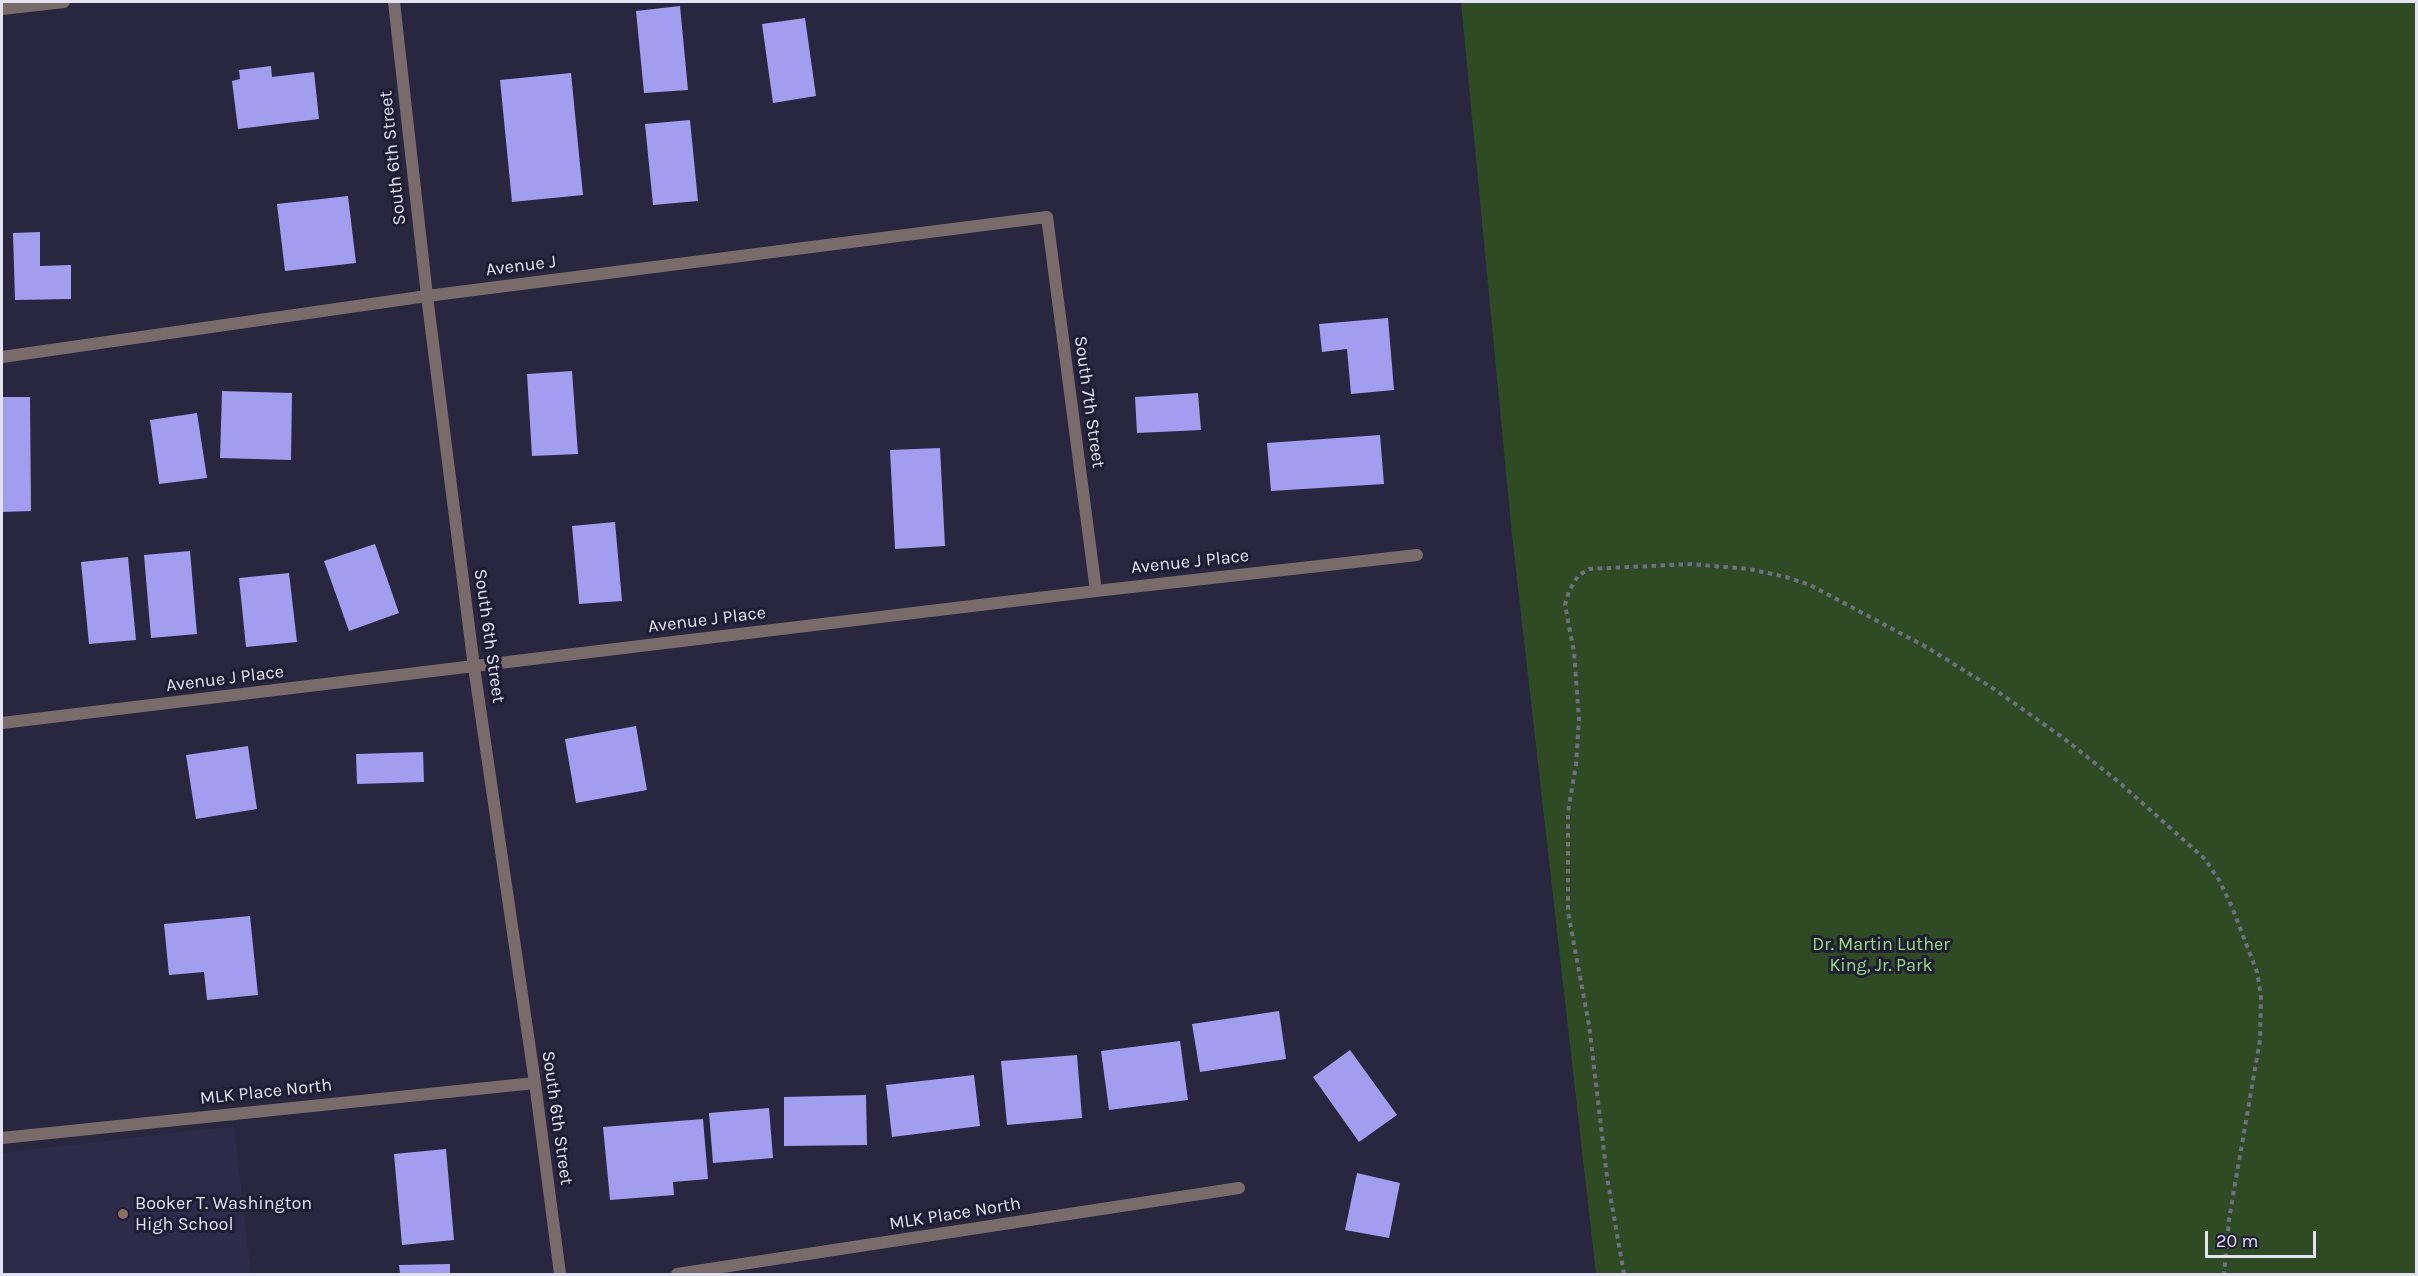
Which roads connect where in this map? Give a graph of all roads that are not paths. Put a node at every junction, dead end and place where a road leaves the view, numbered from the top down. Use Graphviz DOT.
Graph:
graph roads {
  1 [pos="64,2"];
  2 [pos="394,2"];
  3 [pos="2,9"];
  4 [pos="1047,217"];
  5 [pos="427,296"];
  6 [pos="2,357"];
  7 [pos="1417,555"];
  8 [pos="1096,591"];
  9 [pos="474,667"];
  10 [pos="2,723"];
  11 [pos="535,1083"];
  12 [pos="2,1138"];
  13 [pos="1239,1188"];
  14 [pos="560,1275"];
  15 [pos="677,1275"];
  1 -- 3 [label="street"];
  2 -- 5 [label="street, South 6th Street"];
  4 -- 5 [label="street, Avenue J"];
  4 -- 8 [label="street, South 7th Street"];
  5 -- 6 [label="street, Avenue J"];
  5 -- 9 [label="street, South 6th Street"];
  7 -- 8 [label="street, Avenue J Place"];
  8 -- 9 [label="street, Avenue J Place"];
  9 -- 10 [label="street, Avenue J Place"];
  9 -- 11 [label="street, South 6th Street"];
  11 -- 12 [label="street, MLK Place North"];
  11 -- 14 [label="street, South 6th Street"];
  13 -- 15 [label="street, MLK Place North"];
}
